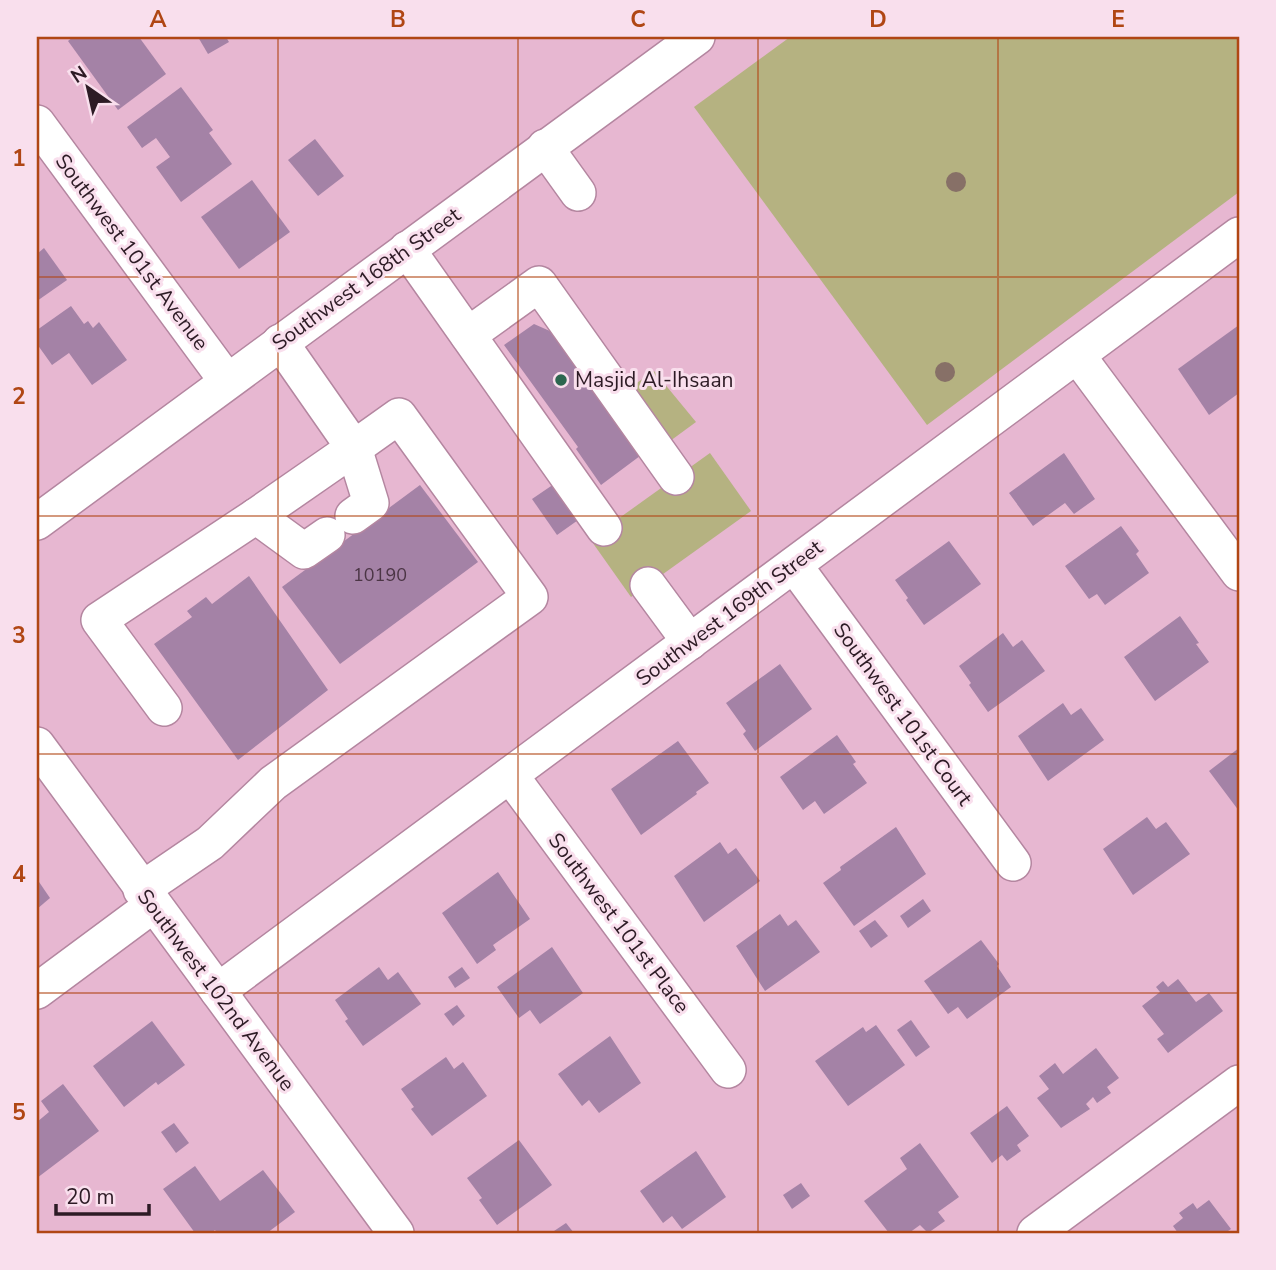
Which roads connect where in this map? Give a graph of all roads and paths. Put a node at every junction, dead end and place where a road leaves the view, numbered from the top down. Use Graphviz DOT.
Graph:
graph roads {
  1 [pos="697,37"];
  2 [pos="37,123"];
  3 [pos="545,148"];
  4 [pos="578,193"];
  5 [pos="1239,235"];
  6 [pos="407,249"];
  7 [pos="468,335"];
  8 [pos="280,342"];
  9 [pos="1077,355"];
  10 [pos="227,381"];
  11 [pos="354,448"];
  12 [pos="676,477"];
  13 [pos="256,516"];
  14 [pos="37,522"];
  15 [pos="604,528"];
  16 [pos="794,565"];
  17 [pos="1239,573"];
  18 [pos="648,585"];
  19 [pos="690,642"];
  20 [pos="164,708"];
  21 [pos="37,745"];
  22 [pos="510,775"];
  23 [pos="1013,863"];
  24 [pos="147,898"];
  25 [pos="37,991"];
  26 [pos="218,991"];
  27 [pos="729,1070"];
  28 [pos="1239,1083"];
  29 [pos="391,1231"];
  30 [pos="1035,1233"];
  1 -- 3 [label="street, Southwest 168th Street"];
  2 -- 10 [label="street, Southwest 101st Avenue"];
  3 -- 4 [label="street"];
  3 -- 6 [label="street, Southwest 168th Street"];
  5 -- 9 [label="street, Southwest 169th Street"];
  6 -- 7 [label="street"];
  6 -- 8 [label="street, Southwest 168th Street"];
  7 -- 12 [label="street"];
  7 -- 15 [label="street"];
  8 -- 10 [label="street, Southwest 168th Street"];
  8 -- 11 [label="street"];
  9 -- 16 [label="street, Southwest 169th Street"];
  9 -- 17 [label="street"];
  10 -- 14 [label="street, Southwest 168th Street"];
  11 -- 13 [label="street"];
  11 -- 13 [label="street"];
  11 -- 24 [label="street"];
  13 -- 20 [label="street"];
  16 -- 19 [label="street, Southwest 169th Street"];
  16 -- 23 [label="street, Southwest 101st Court"];
  18 -- 19 [label="street"];
  19 -- 22 [label="street, Southwest 169th Street"];
  21 -- 24 [label="street, Southwest 102nd Avenue"];
  22 -- 26 [label="street, Southwest 169th Street"];
  22 -- 27 [label="street, Southwest 101st Place"];
  24 -- 25 [label="street"];
  24 -- 26 [label="street, Southwest 102nd Avenue"];
  26 -- 29 [label="street, Southwest 102nd Avenue"];
  28 -- 30 [label="street"];
}
